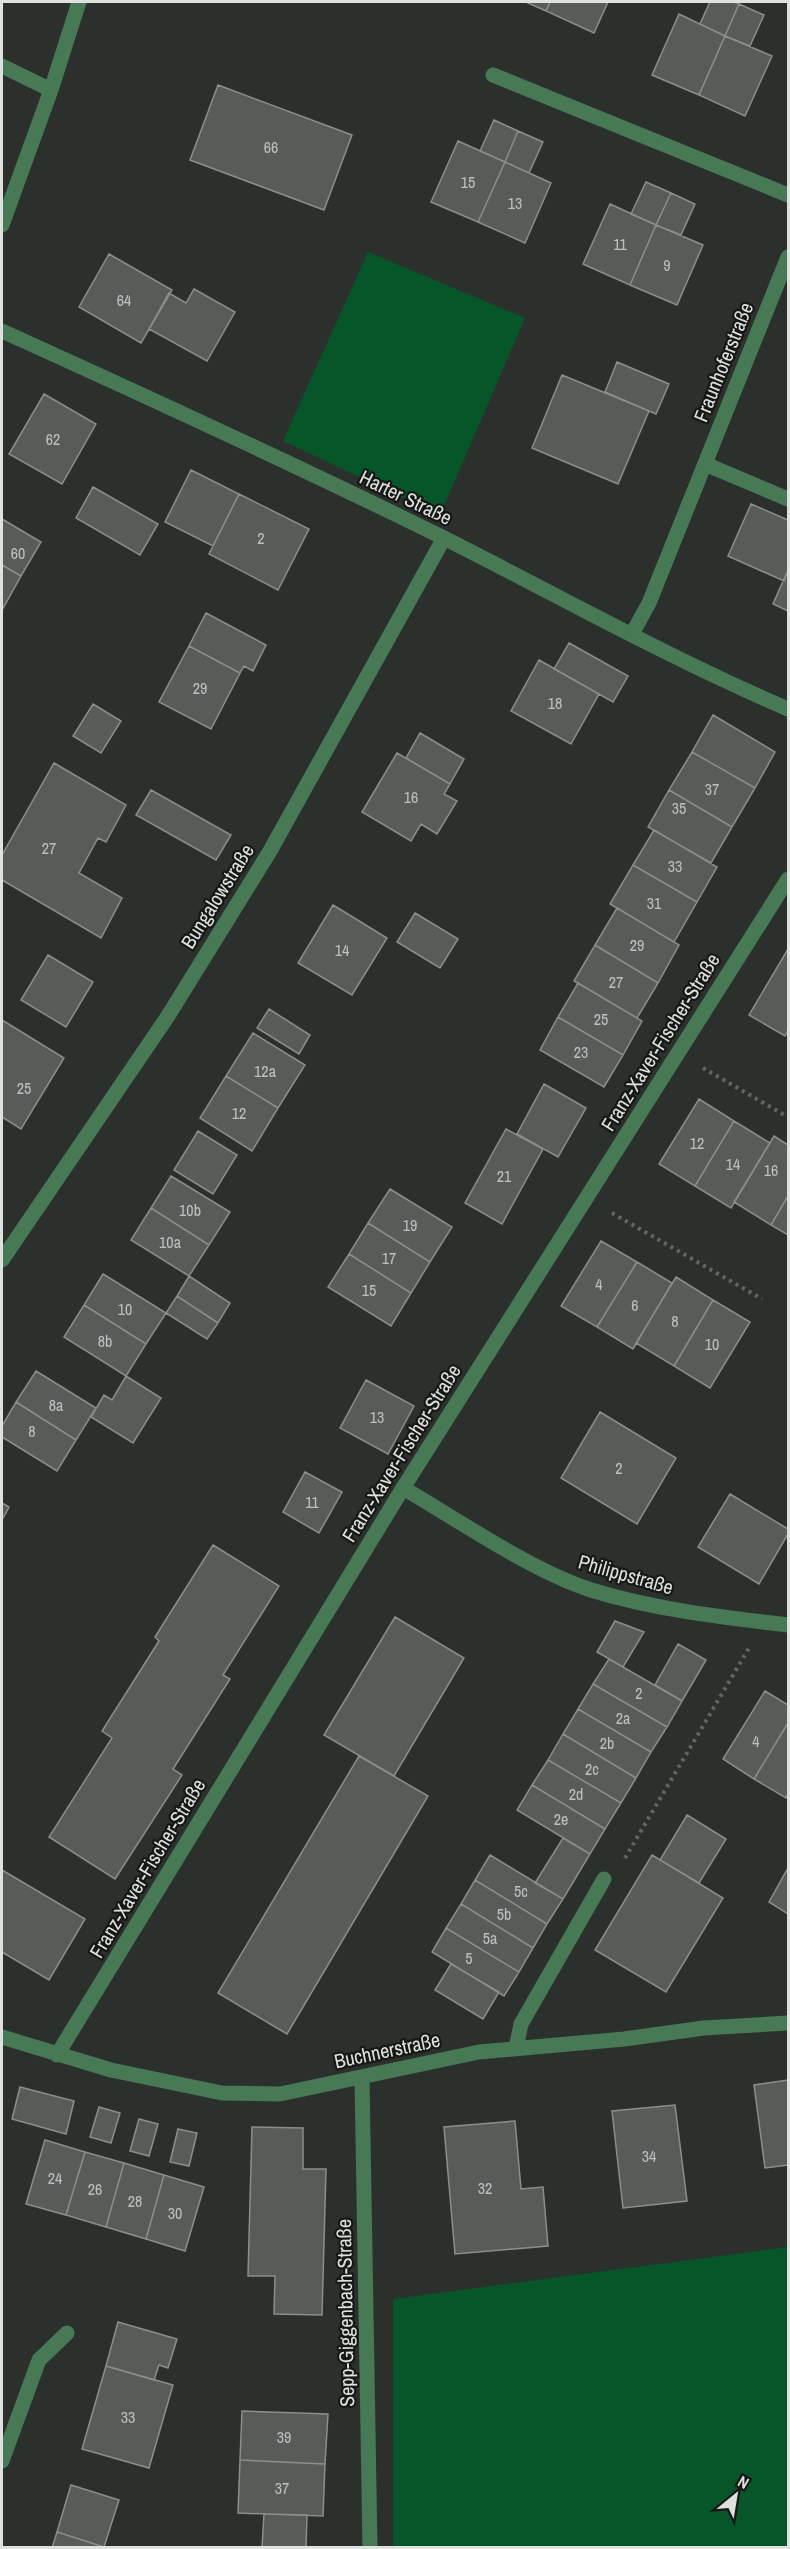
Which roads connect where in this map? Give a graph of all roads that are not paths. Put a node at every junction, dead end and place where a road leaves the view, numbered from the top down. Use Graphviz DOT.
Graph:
graph roads {
  1 [pos="79,2"];
  2 [pos="2,66"];
  3 [pos="493,75"];
  4 [pos="51,90"];
  5 [pos="789,195"];
  6 [pos="2,225"];
  7 [pos="789,256"];
  8 [pos="785,278"];
  9 [pos="2,331"];
  10 [pos="705,464"];
  11 [pos="789,499"];
  12 [pos="444,538"];
  13 [pos="632,634"];
  14 [pos="789,710"];
  15 [pos="789,879"];
  16 [pos="2,1260"];
  17 [pos="403,1488"];
  18 [pos="789,1625"];
  19 [pos="604,1879"];
  20 [pos="789,2023"];
  21 [pos="2,2037"];
  22 [pos="516,2048"];
  23 [pos="57,2055"];
  24 [pos="362,2078"];
  25 [pos="67,2333"];
  26 [pos="2,2461"];
  27 [pos="370,2547"];
  1 -- 4 [label="street"];
  2 -- 4 [label="street"];
  3 -- 5 [label="street"];
  4 -- 6 [label="street"];
  7 -- 8 [label="street, Fraunhoferstraße"];
  8 -- 10 [label="street, Fraunhoferstraße"];
  9 -- 12 [label="street, Harter Straße"];
  10 -- 11 [label="street"];
  10 -- 13 [label="street, Fraunhoferstraße"];
  12 -- 13 [label="street, Harter Straße"];
  12 -- 16 [label="street, Bungalowstraße"];
  13 -- 14 [label="street, Harter Straße"];
  15 -- 17 [label="street, Franz-Xaver-Fischer-Straße"];
  17 -- 18 [label="street, Philippstraße"];
  17 -- 23 [label="street, Franz-Xaver-Fischer-Straße"];
  19 -- 22 [label="street"];
  20 -- 22 [label="street, Buchnerstraße"];
  21 -- 23 [label="street, Buchnerstraße"];
  22 -- 24 [label="street, Buchnerstraße"];
  23 -- 24 [label="street, Buchnerstraße"];
  24 -- 27 [label="street, Sepp-Giggenbach-Straße"];
  25 -- 26 [label="street"];
}
